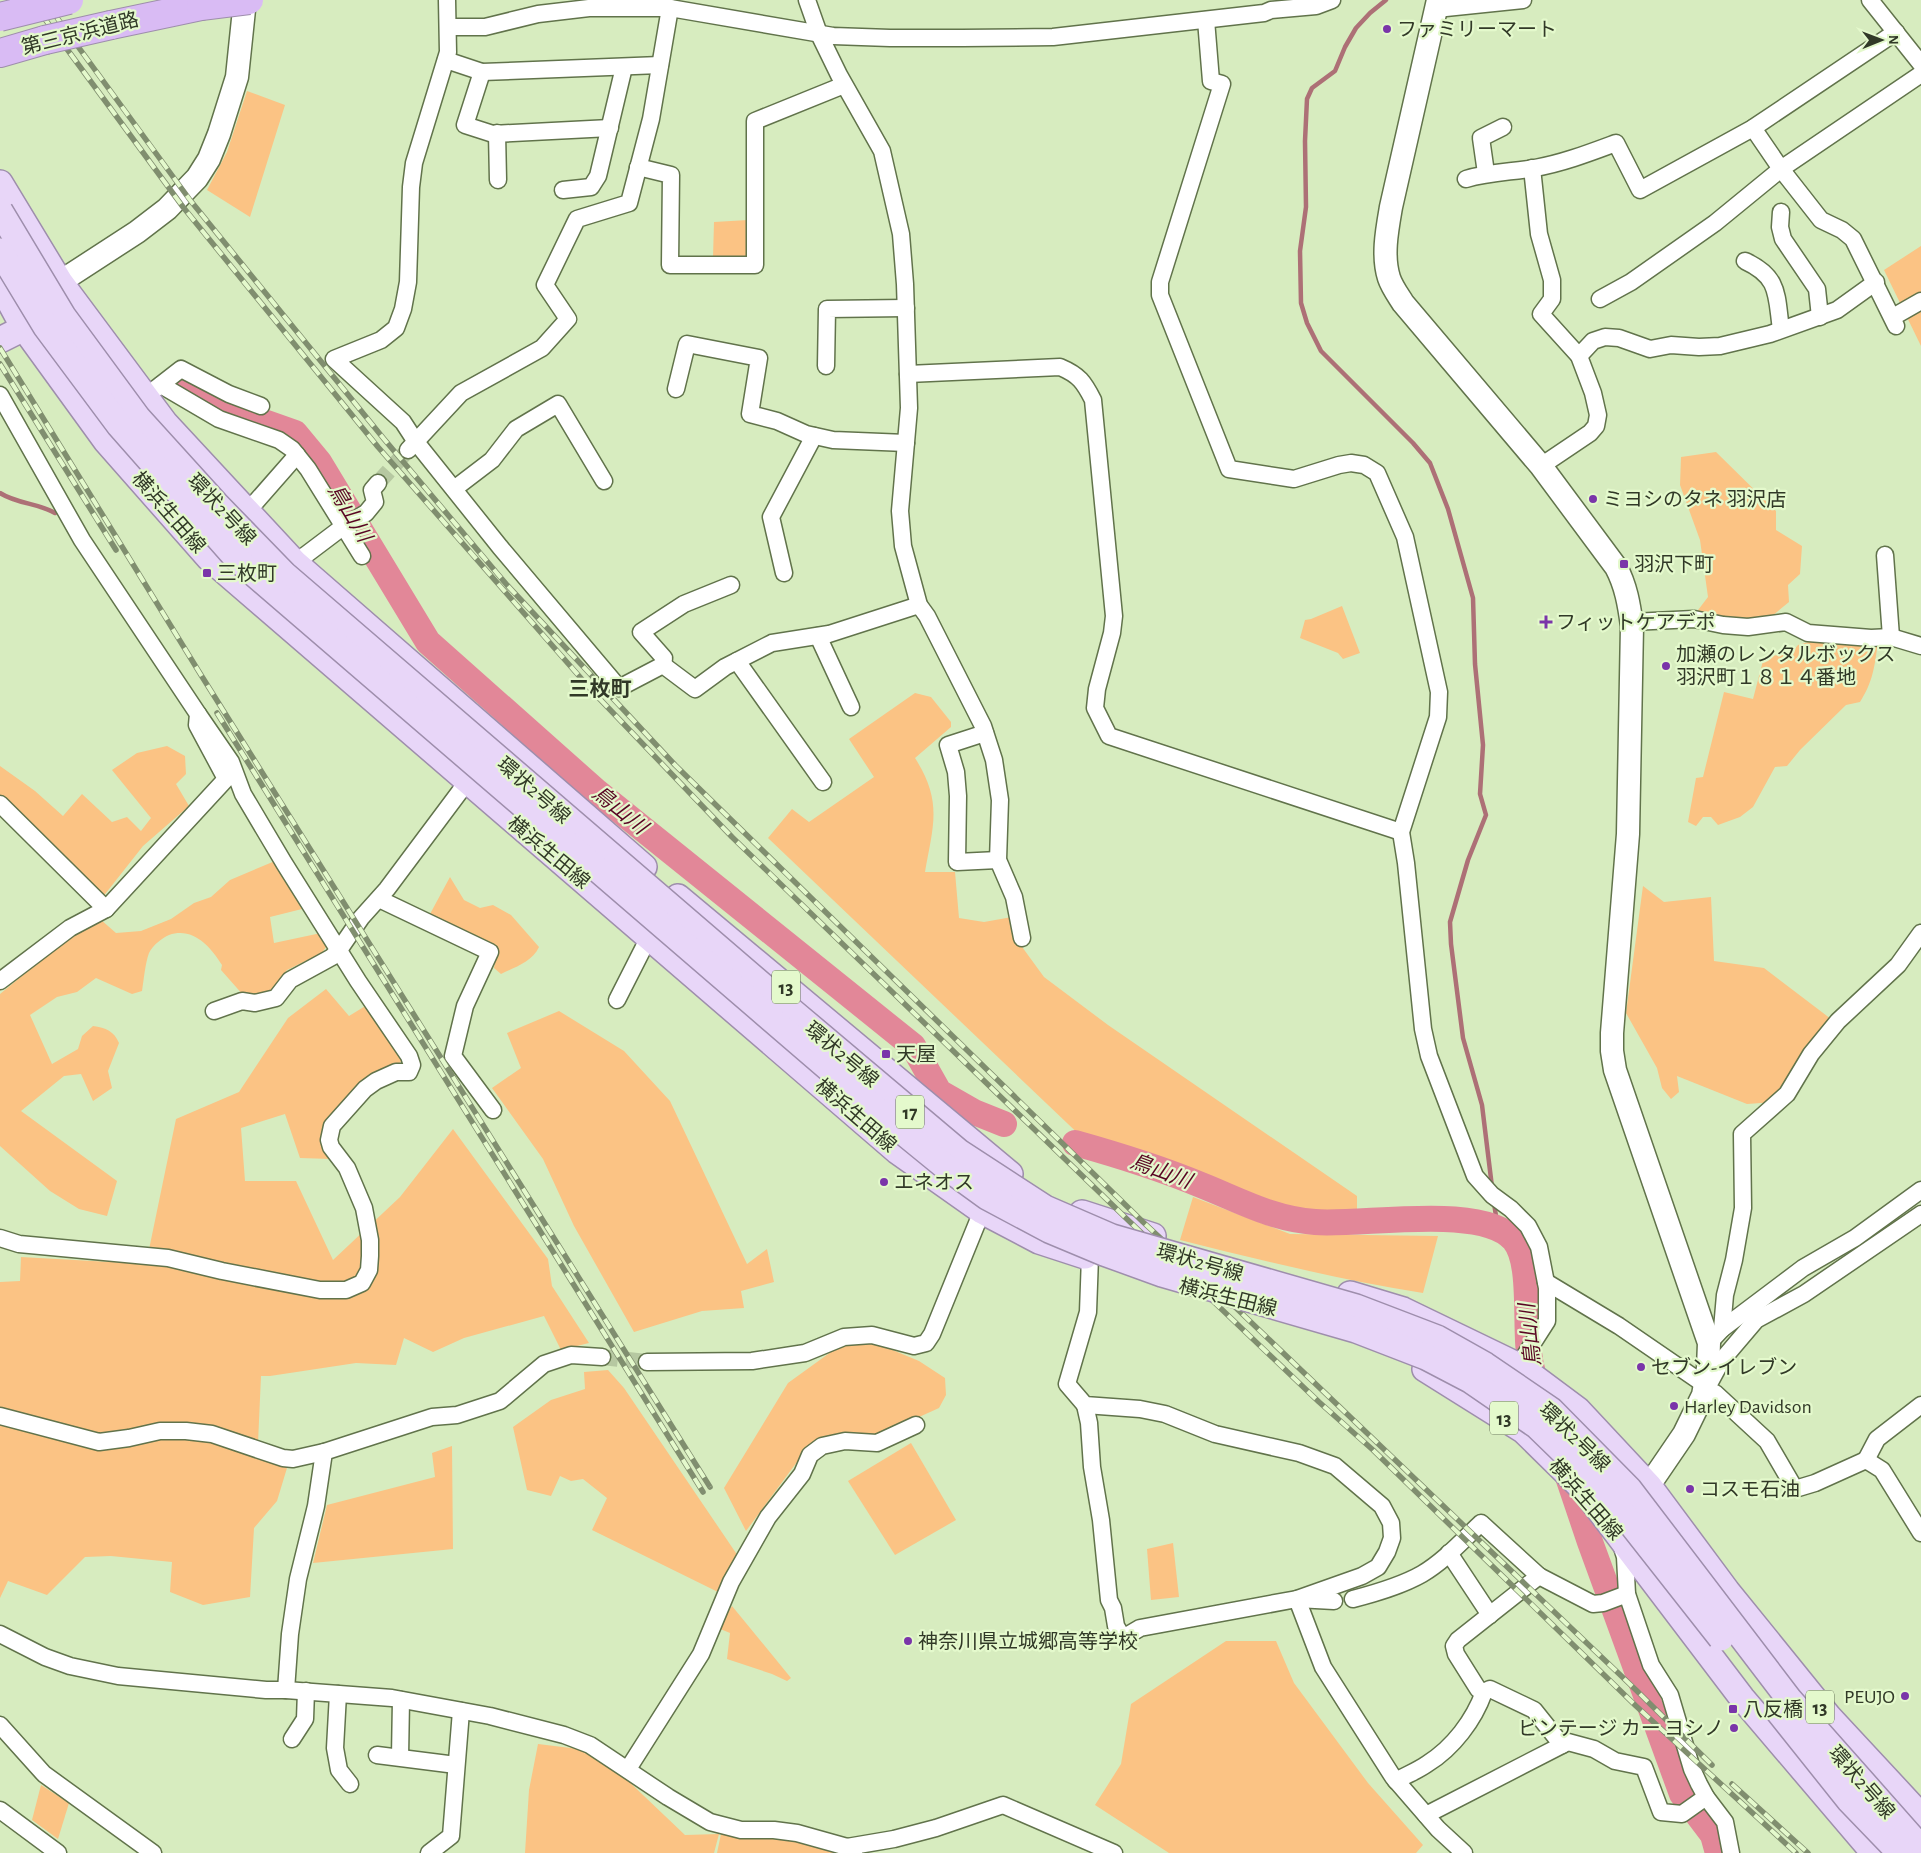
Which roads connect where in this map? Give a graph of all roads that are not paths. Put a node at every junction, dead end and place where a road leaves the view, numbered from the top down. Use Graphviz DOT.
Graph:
graph roads {
  1 [pos="69,0"];
  2 [pos="245,0"];
  3 [pos="250,0"];
  4 [pos="446,0"];
  5 [pos="807,0"];
  6 [pos="1332,0"];
  7 [pos="1523,0"];
  8 [pos="1870,0"];
  9 [pos="1437,5"];
  10 [pos="670,8"];
  11 [pos="0,18"];
  12 [pos="1206,20"];
  13 [pos="448,27"];
  14 [pos="1896,32"];
  15 [pos="819,34"];
  16 [pos="0,53"];
  17 [pos="446,60"];
  18 [pos="1921,64"];
  19 [pos="660,66"];
  20 [pos="624,67"];
  21 [pos="482,72"];
  22 [pos="1921,74"];
  23 [pos="844,85"];
  24 [pos="1503,127"];
  25 [pos="610,128"];
  26 [pos="1753,128"];
  27 [pos="497,133"];
  28 [pos="638,167"];
  29 [pos="1532,168"];
  30 [pos="1781,170"];
  31 [pos="1486,173"];
  32 [pos="1466,179"];
  33 [pos="498,180"];
  34 [pos="0,183"];
  35 [pos="563,190"];
  36 [pos="0,211"];
  37 [pos="1782,212"];
  38 [pos="0,250"];
  39 [pos="1745,261"];
  40 [pos="60,282"];
  41 [pos="1876,282"];
  42 [pos="4,299"];
  43 [pos="1600,299"];
  44 [pos="1921,301"];
  45 [pos="906,308"];
  46 [pos="1820,317"];
  47 [pos="24,328"];
  48 [pos="1781,329"];
  49 [pos="0,340"];
  50 [pos="1579,356"];
  51 [pos="826,366"];
  52 [pos="908,374"];
  53 [pos="676,389"];
  54 [pos="154,391"];
  55 [pos="0,395"];
  56 [pos="261,406"];
  57 [pos="814,436"];
  58 [pos="906,443"];
  59 [pos="412,446"];
  60 [pos="297,455"];
  61 [pos="1541,466"];
  62 [pos="604,482"];
  63 [pos="378,483"];
  64 [pos="454,490"];
  65 [pos="247,512"];
  66 [pos="344,526"];
  67 [pos="1885,555"];
  68 [pos="362,556"];
  69 [pos="295,563"];
  70 [pos="784,574"];
  71 [pos="731,585"];
  72 [pos="919,605"];
  73 [pos="1632,622"];
  74 [pos="818,636"];
  75 [pos="1891,637"];
  76 [pos="1921,646"];
  77 [pos="737,661"];
  78 [pos="663,665"];
  79 [pos="851,707"];
  80 [pos="198,714"];
  81 [pos="986,733"];
  82 [pos="467,782"];
  83 [pos="823,782"];
  84 [pos="0,804"];
  85 [pos="1401,832"];
  86 [pos="998,860"];
  87 [pos="378,898"];
  88 [pos="106,909"];
  89 [pos="1921,933"];
  90 [pos="649,937"];
  91 [pos="1022,938"];
  92 [pos="339,950"];
  93 [pos="0,981"];
  94 [pos="617,1000"];
  95 [pos="214,1011"];
  96 [pos="493,1110"];
  97 [pos="1921,1190"];
  98 [pos="982,1211"];
  99 [pos="1921,1214"];
  100 [pos="0,1238"];
  101 [pos="1090,1257"];
  102 [pos="1546,1282"];
  103 [pos="1715,1336"];
  104 [pos="602,1357"];
  105 [pos="647,1362"];
  106 [pos="1519,1366"];
  107 [pos="1704,1390"];
  108 [pos="1085,1405"];
  109 [pos="1921,1405"];
  110 [pos="1489,1408"];
  111 [pos="0,1416"];
  112 [pos="916,1426"];
  113 [pos="324,1452"];
  114 [pos="1866,1460"];
  115 [pos="1649,1486"];
  116 [pos="1617,1532"];
  117 [pos="1921,1533"];
  118 [pos="1449,1554"];
  119 [pos="1539,1576"];
  120 [pos="1627,1594"];
  121 [pos="1297,1599"];
  122 [pos="1353,1599"];
  123 [pos="1334,1601"];
  124 [pos="1490,1615"];
  125 [pos="0,1634"];
  126 [pos="286,1690"];
  127 [pos="306,1691"];
  128 [pos="1484,1692"];
  129 [pos="338,1694"];
  130 [pos="401,1700"];
  131 [pos="461,1711"];
  132 [pos="0,1725"];
  133 [pos="292,1739"];
  134 [pos="1562,1745"];
  135 [pos="377,1754"];
  136 [pos="400,1757"];
  137 [pos="456,1764"];
  138 [pos="628,1769"];
  139 [pos="1396,1780"];
  140 [pos="350,1784"];
  141 [pos="1706,1798"];
  142 [pos="0,1810"];
  143 [pos="1426,1814"];
  144 [pos="1921,1816"];
  145 [pos="1921,1848"];
  146 [pos="851,1850"];
  147 [pos="58,1853"];
  148 [pos="153,1853"];
  149 [pos="429,1853"];
  150 [pos="1114,1853"];
  151 [pos="1464,1853"];
  152 [pos="1731,1853"];
  153 [pos="1874,1853"];
  154 [pos="1900,1853"];
  1 -- 11 [label="highway, 第三京浜道路, bridge"];
  2 -- 40 [label="street"];
  3 -- 16 [label="highway, 第三京浜道路, bridge"];
  4 -- 13 [label="street"];
  5 -- 15 [label="street"];
  6 -- 12 [label="street"];
  7 -- 9 [label="street"];
  8 -- 14 [label="street"];
  9 -- 61 [label="street"];
  10 -- 13 [label="street"];
  10 -- 15 [label="street"];
  10 -- 19 [label="street"];
  12 -- 15 [label="street"];
  12 -- 85 [label="street"];
  13 -- 17 [label="street"];
  14 -- 18 [label="street"];
  14 -- 26 [label="street"];
  15 -- 23 [label="street"];
  17 -- 21 [label="street"];
  17 -- 59 [label="street"];
  19 -- 20 [label="street"];
  19 -- 28 [label="street"];
  20 -- 21 [label="street"];
  20 -- 25 [label="street"];
  21 -- 27 [label="street"];
  22 -- 30 [label="street"];
  23 -- 28 [label="street"];
  23 -- 45 [label="street"];
  24 -- 31 [label="street"];
  25 -- 27 [label="street"];
  25 -- 35 [label="street"];
  26 -- 29 [label="street"];
  26 -- 30 [label="street"];
  27 -- 33 [label="street"];
  28 -- 59 [label="street"];
  29 -- 31 [label="street"];
  29 -- 50 [label="street"];
  30 -- 41 [label="street"];
  30 -- 43 [label="street"];
  31 -- 32 [label="street"];
  34 -- 40 [label="main road, 横浜生田線"];
  36 -- 145 [label="main road, 環状2号線 / 17, bridge"];
  37 -- 46 [label="street"];
  38 -- 154 [label="main road, 環状2号線 / 17, bridge"];
  39 -- 48 [label="street"];
  40 -- 42 [label="main road"];
  40 -- 47 [label="street"];
  40 -- 54 [label="main road, 横浜生田線 / 13"];
  41 -- 44 [label="street"];
  41 -- 46 [label="street"];
  42 -- 47 [label="main road, 横浜生田線"];
  45 -- 51 [label="street"];
  45 -- 52 [label="street"];
  46 -- 48 [label="street"];
  47 -- 49 [label="main road"];
  47 -- 82 [label="main road, 横浜生田線 / 13"];
  48 -- 50 [label="street"];
  50 -- 61 [label="street"];
  52 -- 58 [label="street"];
  52 -- 85 [label="street"];
  53 -- 57 [label="street"];
  54 -- 56 [label="street"];
  54 -- 60 [label="street"];
  54 -- 65 [label="main road, 横浜生田線 / 13"];
  55 -- 80 [label="street"];
  57 -- 58 [label="street"];
  57 -- 70 [label="street"];
  58 -- 72 [label="street"];
  59 -- 64 [label="street"];
  60 -- 65 [label="street"];
  60 -- 66 [label="street"];
  61 -- 73 [label="street"];
  62 -- 64 [label="street"];
  63 -- 66 [label="street"];
  64 -- 78 [label="street"];
  65 -- 69 [label="main road, 横浜生田線 / 13"];
  66 -- 68 [label="street"];
  66 -- 69 [label="street"];
  67 -- 75 [label="street"];
  69 -- 106 [label="main road, 横浜生田線 / 13"];
  71 -- 78 [label="street"];
  72 -- 74 [label="street"];
  72 -- 81 [label="street"];
  73 -- 75 [label="street"];
  73 -- 103 [label="street"];
  74 -- 77 [label="street"];
  74 -- 79 [label="street"];
  75 -- 76 [label="street"];
  77 -- 78 [label="street"];
  77 -- 83 [label="street"];
  80 -- 88 [label="street"];
  80 -- 92 [label="street"];
  81 -- 86 [label="street"];
  81 -- 86 [label="street"];
  82 -- 87 [label="street"];
  82 -- 90 [label="main road, 横浜生田線 / 13"];
  84 -- 88 [label="street"];
  85 -- 102 [label="street"];
  86 -- 91 [label="street"];
  87 -- 92 [label="street"];
  87 -- 96 [label="street"];
  88 -- 93 [label="street"];
  89 -- 103 [label="street"];
  90 -- 94 [label="street"];
  90 -- 98 [label="main road, 横浜生田線 / 13"];
  92 -- 95 [label="street"];
  92 -- 100 [label="street"];
  97 -- 103 [label="street"];
  98 -- 101 [label="main road, 横浜生田線 / 13"];
  98 -- 105 [label="street"];
  99 -- 107 [label="street"];
  101 -- 108 [label="street"];
  101 -- 110 [label="main road, 横浜生田線 / 13"];
  102 -- 106 [label="street"];
  102 -- 107 [label="street"];
  103 -- 107 [label="street"];
  104 -- 113 [label="street"];
  106 -- 110 [label="street"];
  106 -- 115 [label="main road, 横浜生田線 / 13"];
  107 -- 114 [label="street"];
  107 -- 115 [label="street"];
  108 -- 121 [label="street"];
  108 -- 121 [label="street"];
  109 -- 114 [label="street"];
  110 -- 116 [label="main road, 横浜生田線 / 13"];
  111 -- 113 [label="street"];
  112 -- 138 [label="street"];
  113 -- 126 [label="street"];
  114 -- 117 [label="street"];
  115 -- 116 [label="street"];
  115 -- 144 [label="main road, 横浜生田線 / 13"];
  116 -- 120 [label="street"];
  116 -- 153 [label="main road, 横浜生田線 / 13"];
  118 -- 119 [label="street"];
  118 -- 122 [label="street"];
  118 -- 124 [label="street"];
  119 -- 120 [label="street"];
  119 -- 124 [label="street"];
  120 -- 141 [label="street"];
  121 -- 123 [label="street"];
  121 -- 139 [label="street"];
  124 -- 128 [label="street"];
  125 -- 126 [label="street"];
  126 -- 127 [label="street"];
  127 -- 129 [label="street"];
  127 -- 133 [label="street"];
  128 -- 134 [label="street"];
  128 -- 139 [label="street"];
  129 -- 130 [label="street"];
  129 -- 140 [label="street"];
  130 -- 131 [label="street"];
  130 -- 136 [label="street"];
  131 -- 137 [label="street"];
  131 -- 138 [label="street"];
  132 -- 148 [label="street"];
  134 -- 141 [label="street"];
  134 -- 143 [label="street"];
  135 -- 136 [label="street"];
  136 -- 137 [label="street"];
  137 -- 149 [label="street"];
  138 -- 146 [label="street"];
  139 -- 143 [label="street"];
  141 -- 152 [label="street"];
  142 -- 147 [label="street"];
  143 -- 151 [label="street"];
  146 -- 150 [label="street"];
}
